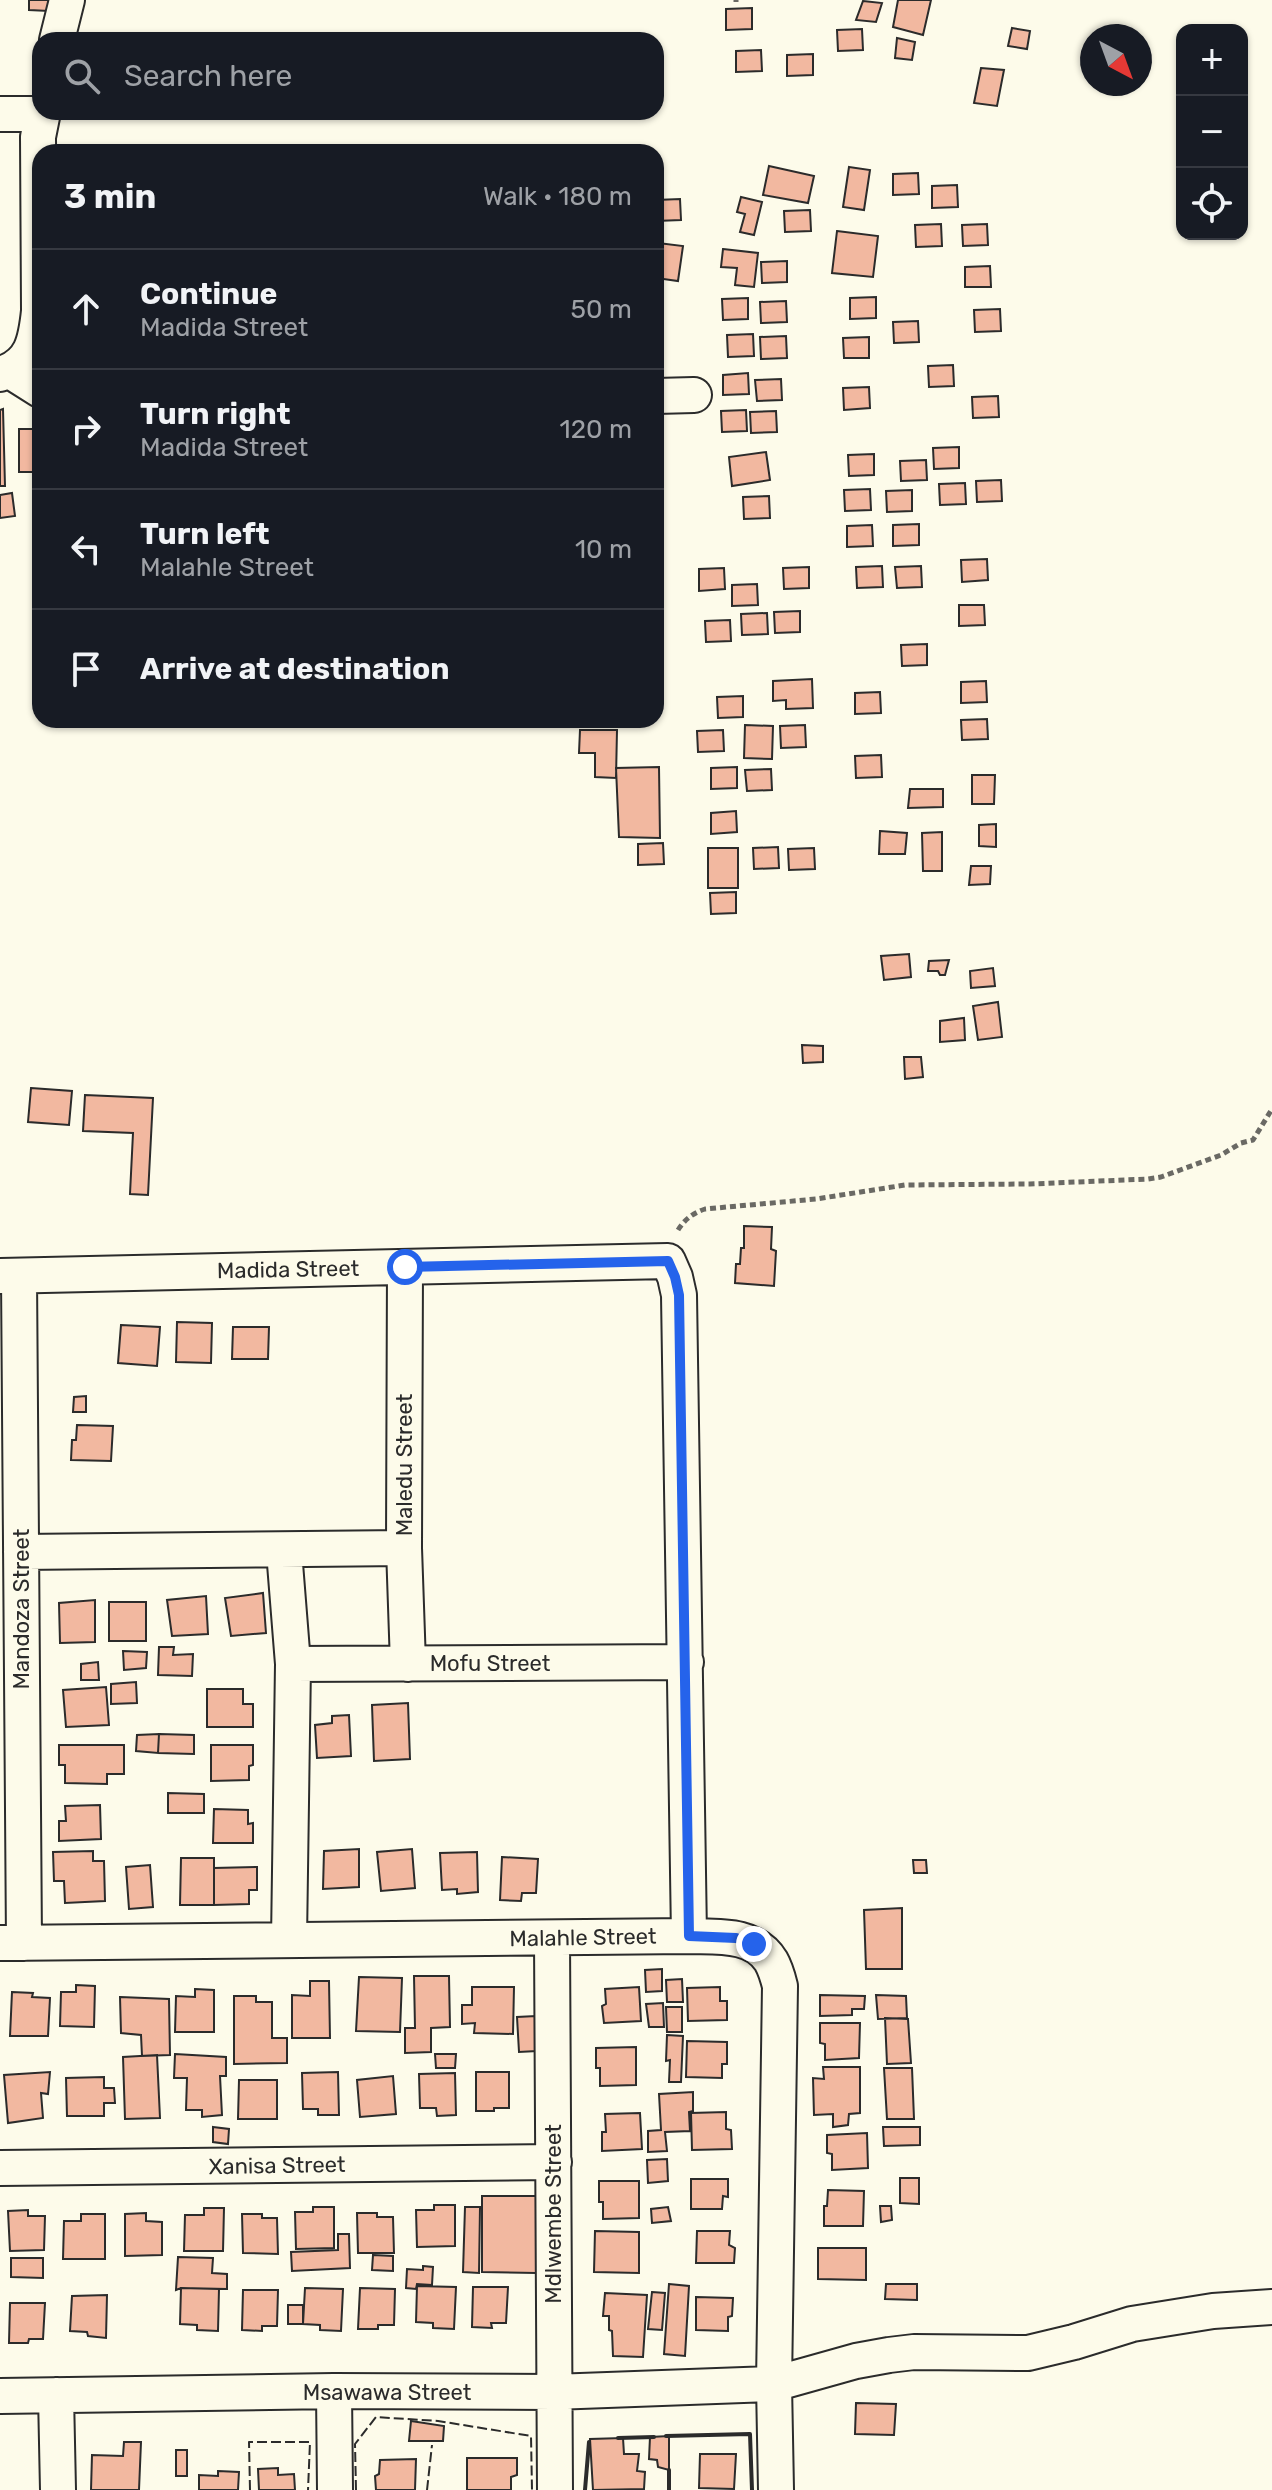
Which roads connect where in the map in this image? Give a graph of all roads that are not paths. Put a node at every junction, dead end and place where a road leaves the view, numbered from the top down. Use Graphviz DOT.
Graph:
graph roads {
  1 [pos="67,0"];
  2 [pos="59,32"];
  3 [pos="32,113"];
  4 [pos="0,114"];
  5 [pos="41,120"];
  6 [pos="38,144"];
  7 [pos="32,346"];
  8 [pos="5,373"];
  9 [pos="32,386"];
  10 [pos="694,395"];
  11 [pos="664,396"];
  12 [pos="405,1267"];
  13 [pos="10,1276"];
  14 [pos="404,1548"];
  15 [pos="284,1551"];
  16 [pos="21,1552"];
  17 [pos="686,1662"];
  18 [pos="293,1664"];
  19 [pos="408,1664"];
  20 [pos="689,1936"];
  21 [pos="552,1938"];
  22 [pos="289,1940"];
  23 [pos="12,1943"];
  24 [pos="554,2162"];
  25 [pos="0,2168"];
  26 [pos="1272,2307"];
  27 [pos="774,2384"];
  28 [pos="334,2391"];
  29 [pos="553,2392"];
  30 [pos="56,2395"];
  31 [pos="0,2396"];
  32 [pos="58,2490"];
  33 [pos="335,2490"];
  34 [pos="555,2490"];
  35 [pos="776,2490"];
  1 -- 2 [label="street"];
  3 -- 4 [label="street"];
  5 -- 6 [label="street"];
  7 -- 8 [label="street"];
  8 -- 9 [label="street"];
  10 -- 11 [label="street"];
  12 -- 13 [label="street, Madida Street"];
  12 -- 14 [label="street, Maledu Street"];
  12 -- 17 [label="street, Madida Street"];
  13 -- 16 [label="street, Mandoza Street"];
  14 -- 15 [label="street"];
  14 -- 19 [label="street, Maledu Street"];
  15 -- 16 [label="street"];
  15 -- 18 [label="street"];
  16 -- 23 [label="street, Mandoza Street"];
  17 -- 19 [label="street, Mofu Street"];
  17 -- 20 [label="street"];
  18 -- 19 [label="street, Mofu Street"];
  18 -- 22 [label="street"];
  20 -- 21 [label="street, Malahle Street"];
  20 -- 27 [label="street, Malahle Street"];
  21 -- 22 [label="street, Malahle Street"];
  21 -- 24 [label="street, Mdlwembe Street"];
  22 -- 23 [label="street, Malahle Street"];
  24 -- 25 [label="street, Xanisa Street"];
  24 -- 29 [label="street, Mdlwembe Street"];
  26 -- 27 [label="street, Msawawa Street"];
  27 -- 29 [label="street, Msawawa Street"];
  27 -- 35 [label="street, Malahle Street"];
  28 -- 29 [label="street, Msawawa Street"];
  28 -- 30 [label="street, Msawawa Street"];
  28 -- 33 [label="street"];
  29 -- 34 [label="street, Mdlwembe Street"];
  30 -- 31 [label="street, Msawawa Street"];
  30 -- 32 [label="street"];
}
